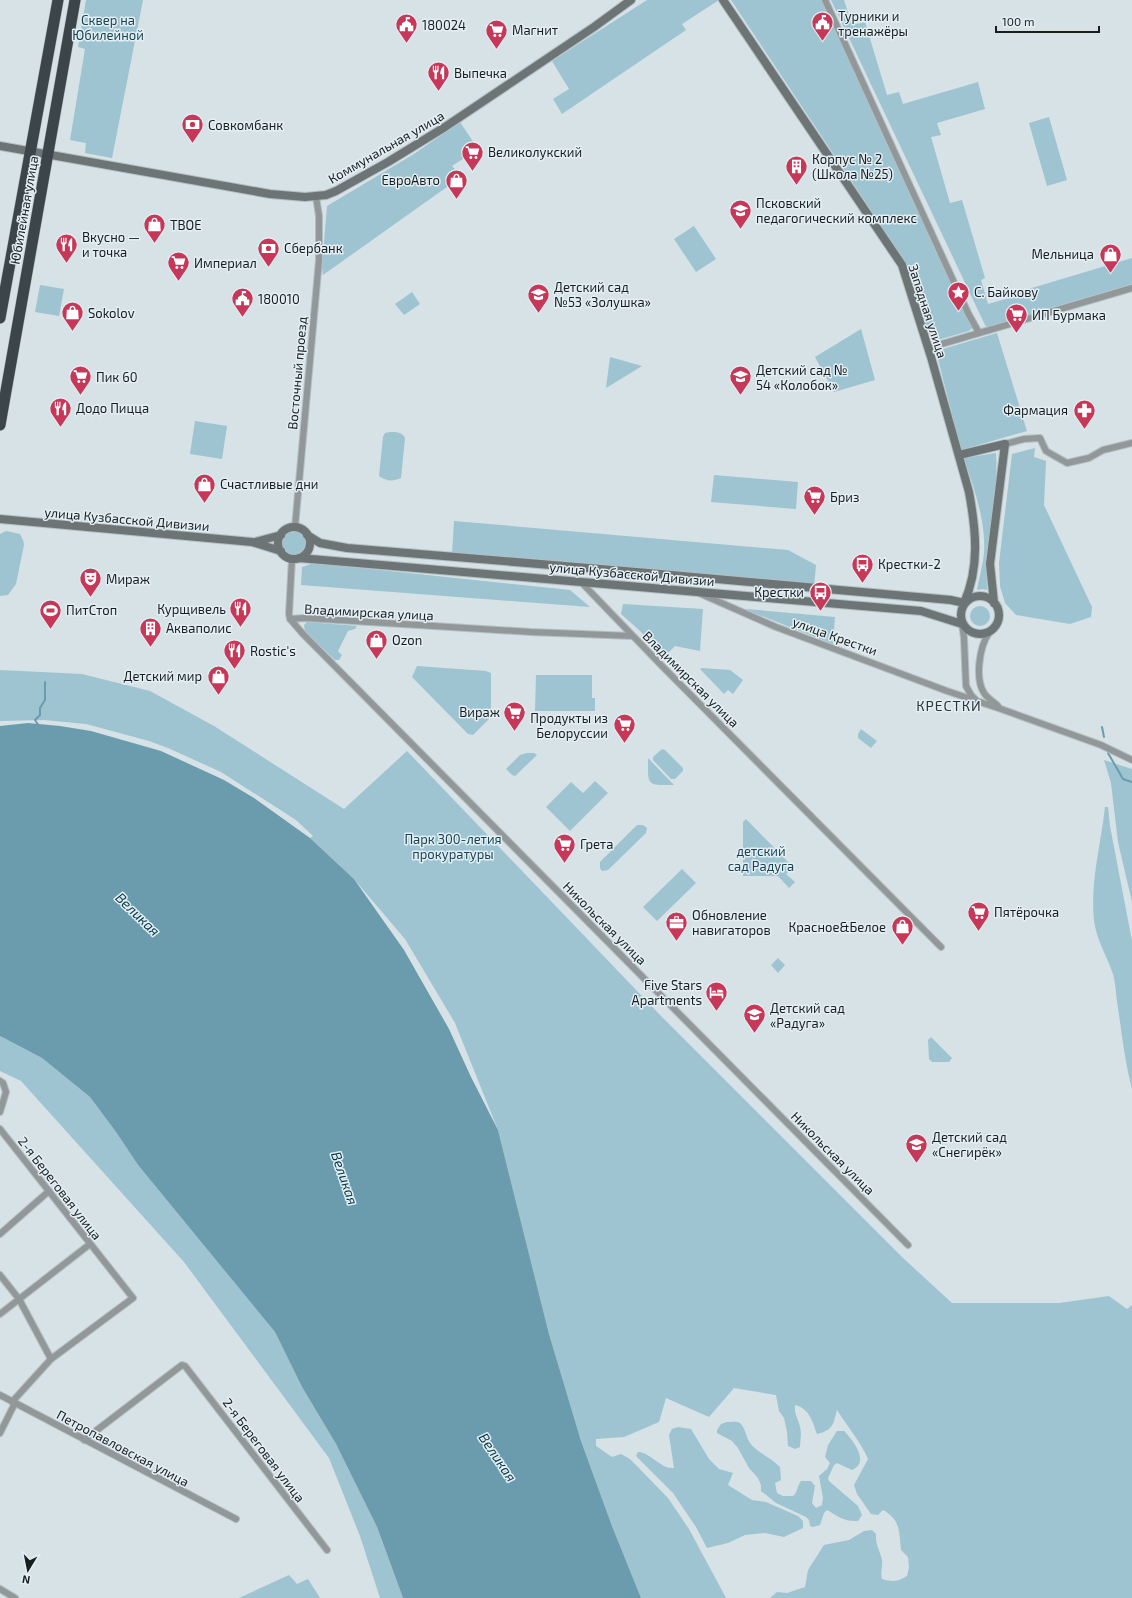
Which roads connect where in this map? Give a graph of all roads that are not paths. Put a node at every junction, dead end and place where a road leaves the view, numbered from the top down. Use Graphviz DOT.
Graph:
graph roads {
  1 [pos="58,0"];
  2 [pos="75,0"];
  3 [pos="631,0"];
  4 [pos="723,0"];
  5 [pos="825,0"];
  6 [pos="0,146"];
  7 [pos="30,151"];
  8 [pos="48,154"];
  9 [pos="316,197"];
  10 [pos="1132,288"];
  11 [pos="0,318"];
  12 [pos="979,333"];
  13 [pos="928,348"];
  14 [pos="0,425"];
  15 [pos="1132,443"];
  16 [pos="1005,444"];
  17 [pos="959,455"];
  18 [pos="0,519"];
  19 [pos="295,527"];
  20 [pos="307,534"];
  21 [pos="280,535"];
  22 [pos="252,542"];
  23 [pos="280,551"];
  24 [pos="295,558"];
  25 [pos="581,582"];
  26 [pos="698,592"];
  27 [pos="994,602"];
  28 [pos="964,603"];
  29 [pos="290,619"];
  30 [pos="962,624"];
  31 [pos="989,633"];
  32 [pos="632,636"];
  33 [pos="982,687"];
  34 [pos="968,696"];
  35 [pos="1001,708"];
  36 [pos="1132,760"];
  37 [pos="941,947"];
  38 [pos="0,1081"];
  39 [pos="0,1112"];
  40 [pos="0,1129"];
  41 [pos="49,1191"];
  42 [pos="0,1234"];
  43 [pos="90,1244"];
  44 [pos="908,1245"];
  45 [pos="0,1275"];
  46 [pos="19,1299"];
  47 [pos="0,1314"];
  48 [pos="51,1359"];
  49 [pos="0,1396"];
  50 [pos="13,1403"];
  51 [pos="0,1432"];
  52 [pos="84,1440"];
  53 [pos="236,1519"];
  54 [pos="327,1550"];
  55 [pos="0,1589"];
  56 [pos="15,1598"];
  1 -- 7 [label="highway, Юбилейная улица"];
  2 -- 8 [label="highway, Юбилейная улица"];
  3 -- 9 [label="street, Коммунальная улица"];
  4 -- 13 [label="street, Западная улица"];
  5 -- 12 [label="street"];
  6 -- 7 [label="street, Коммунальная улица"];
  7 -- 8 [label="street, Коммунальная улица"];
  7 -- 11 [label="highway, Юбилейная улица"];
  8 -- 9 [label="street, Коммунальная улица"];
  8 -- 14 [label="highway, Юбилейная улица"];
  9 -- 19 [label="street, Восточный проезд"];
  10 -- 12 [label="street"];
  12 -- 13 [label="street"];
  13 -- 17 [label="street, Западная улица"];
  15 -- 16 [label="street"];
  16 -- 17 [label="street"];
  16 -- 27 [label="street"];
  17 -- 28 [label="street, Западная улица"];
  18 -- 22 [label="street, улица Кузбасской Дивизии"];
  19 -- 20 [label="street, улица Кузбасской Дивизии"];
  19 -- 21 [label="street, улица Кузбасской Дивизии"];
  20 -- 24 [label="street"];
  20 -- 28 [label="street, улица Кузбасской Дивизии"];
  21 -- 22 [label="street, улица Кузбасской Дивизии"];
  21 -- 23 [label="street"];
  22 -- 23 [label="street, улица Кузбасской Дивизии"];
  23 -- 24 [label="street, улица Кузбасской Дивизии"];
  24 -- 25 [label="street, улица Кузбасской Дивизии"];
  24 -- 29 [label="street"];
  25 -- 26 [label="street, улица Кузбасской Дивизии"];
  25 -- 32 [label="street"];
  26 -- 30 [label="street, улица Кузбасской Дивизии"];
  26 -- 34 [label="street, улица Крестки"];
  27 -- 28 [label="street"];
  27 -- 31 [label="street"];
  28 -- 30 [label="street"];
  29 -- 32 [label="street, Владимирская улица"];
  29 -- 44 [label="street, Никольская улица"];
  30 -- 31 [label="street"];
  30 -- 34 [label="street"];
  31 -- 33 [label="street"];
  32 -- 37 [label="street, Владимирская улица"];
  33 -- 34 [label="street"];
  33 -- 35 [label="street"];
  34 -- 35 [label="street, улица Крестки"];
  35 -- 36 [label="street, улица Крестки"];
  38 -- 39 [label="street"];
  40 -- 41 [label="street, 2-я Береговая улица"];
  41 -- 42 [label="street"];
  41 -- 43 [label="street, 2-я Береговая улица"];
  43 -- 46 [label="street"];
  43 -- 48 [label="street, 2-я Береговая улица"];
  45 -- 46 [label="street"];
  46 -- 47 [label="street"];
  46 -- 48 [label="street"];
  48 -- 50 [label="street"];
  49 -- 50 [label="street, Петропавловская улица"];
  50 -- 51 [label="street"];
  50 -- 52 [label="street, Петропавловская улица"];
  52 -- 53 [label="street, Петропавловская улица"];
  52 -- 54 [label="street, 2-я Береговая улица"];
  55 -- 56 [label="street"];
}
